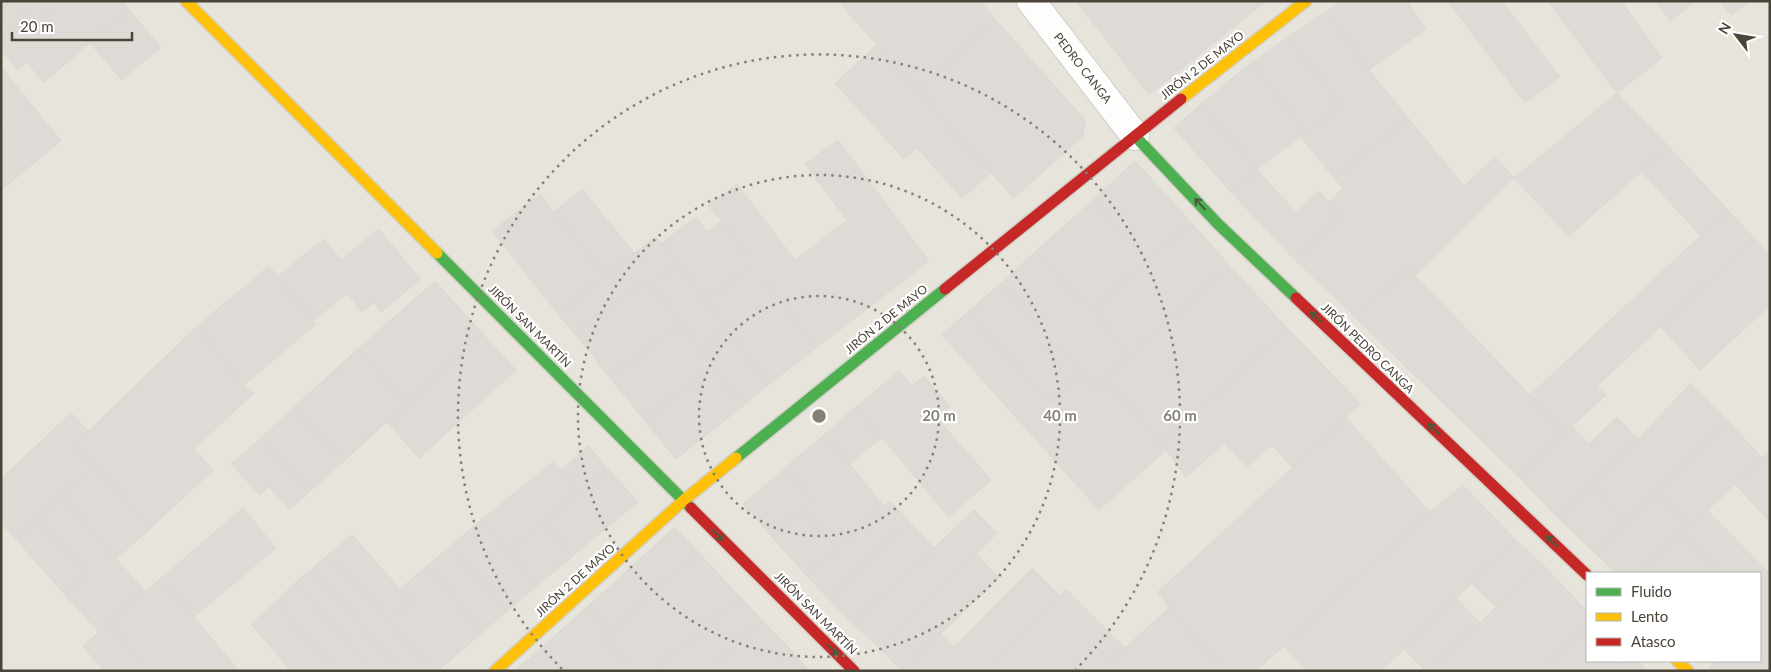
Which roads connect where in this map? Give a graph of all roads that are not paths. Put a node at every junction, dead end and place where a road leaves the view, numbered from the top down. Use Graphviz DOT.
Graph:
graph roads {
  1 [pos="186,1"];
  2 [pos="1031,1"];
  3 [pos="1306,1"];
  4 [pos="1135,136"];
  5 [pos="684,500"];
  6 [pos="1586,574"];
  7 [pos="1679,662"];
  8 [pos="495,671"];
  9 [pos="854,671"];
  10 [pos="1688,671"];
  1 -- 5 [label="street, JIRÓN SAN MARTÍN"];
  2 -- 4 [label="street, PEDRO CANGA"];
  3 -- 4 [label="street, JIRÓN 2 DE MAYO"];
  4 -- 5 [label="street, JIRÓN 2 DE MAYO"];
  6 -- 4 [label="street, JIRÓN PEDRO CANGA, one-way"];
  5 -- 8 [label="street, JIRÓN 2 DE MAYO"];
  5 -- 9 [label="street, JIRÓN SAN MARTÍN, one-way"];
  7 -- 10 [label="street"];
}
